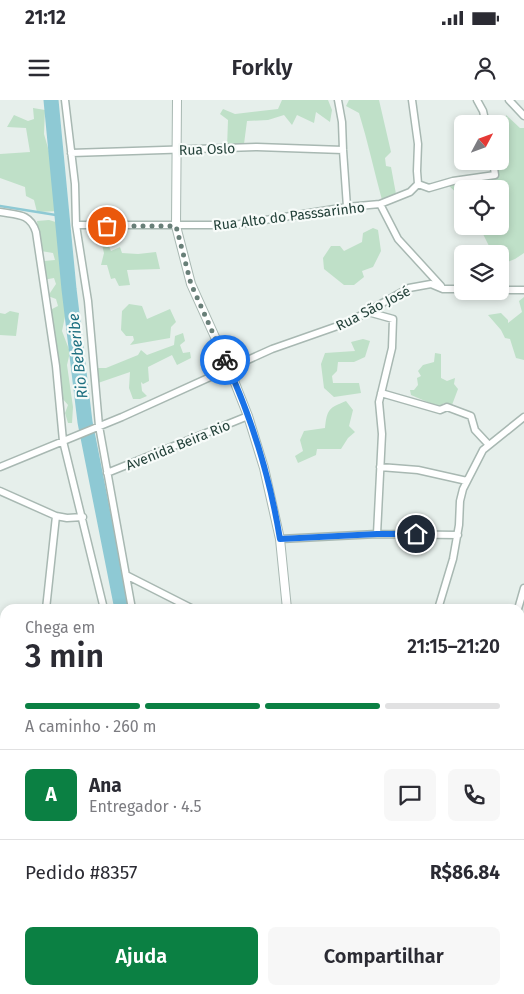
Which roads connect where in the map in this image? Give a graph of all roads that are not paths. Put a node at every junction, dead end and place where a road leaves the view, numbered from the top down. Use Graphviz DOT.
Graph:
graph roads {
  1 [pos="65,100"];
  2 [pos="177,100"];
  3 [pos="338,100"];
  4 [pos="412,100"];
  5 [pos="477,100"];
  6 [pos="509,100"];
  7 [pos="484,115"];
  8 [pos="524,116"];
  9 [pos="177,150"];
  10 [pos="342,150"];
  11 [pos="71,152"];
  12 [pos="494,170"];
  13 [pos="418,184"];
  14 [pos="380,204"];
  15 [pos="347,207"];
  16 [pos="0,212"];
  17 [pos="76,225"];
  18 [pos="176,226"];
  19 [pos="443,288"];
  20 [pos="454,289"];
  21 [pos="509,290"];
  22 [pos="524,290"];
  23 [pos="368,312"];
  24 [pos="229,368"];
  25 [pos="381,393"];
  26 [pos="248,416"];
  27 [pos="524,417"];
  28 [pos="96,428"];
  29 [pos="63,441"];
  30 [pos="489,446"];
  31 [pos="0,467"];
  32 [pos="380,467"];
  33 [pos="108,473"];
  34 [pos="467,480"];
  35 [pos="0,491"];
  36 [pos="56,516"];
  37 [pos="83,517"];
  38 [pos="377,534"];
  39 [pos="458,535"];
  40 [pos="280,539"];
  41 [pos="126,574"];
  42 [pos="524,588"];
  43 [pos="47,604"];
  44 [pos="103,604"];
  45 [pos="131,604"];
  46 [pos="183,604"];
  47 [pos="286,604"];
  48 [pos="440,604"];
  49 [pos="519,604"];
  1 -- 11 [label="street, Avenida Beira Rio"];
  2 -- 9 [label="street"];
  3 -- 10 [label="street"];
  4 -- 13 [label="street"];
  5 -- 7 [label="street"];
  6 -- 8 [label="street"];
  9 -- 10 [label="street, Rua Oslo"];
  9 -- 11 [label="street, Rua Oslo"];
  9 -- 18 [label="street"];
  10 -- 15 [label="street"];
  11 -- 17 [label="street, Avenida Beira Rio"];
  12 -- 13 [label="street"];
  13 -- 14 [label="street, Rua Alto do Passsarinho"];
  14 -- 15 [label="street, Rua Alto do Passsarinho"];
  14 -- 19 [label="street"];
  15 -- 18 [label="street, Rua Alto do Passsarinho"];
  16 -- 29 [label="street"];
  17 -- 18 [label="street, Rua Alto do Passsarinho"];
  17 -- 28 [label="street, Avenida Beira Rio"];
  18 -- 24 [label="street"];
  19 -- 20 [label="street, Rua São José"];
  19 -- 23 [label="street, Rua São José"];
  21 -- 22 [label="street"];
  23 -- 24 [label="street, Rua São José"];
  23 -- 25 [label="street"];
  24 -- 26 [label="street"];
  24 -- 28 [label="street, Rua São José"];
  25 -- 30 [label="street"];
  25 -- 32 [label="street"];
  26 -- 33 [label="street, Avenida Beira Rio"];
  26 -- 40 [label="street"];
  27 -- 30 [label="street"];
  28 -- 29 [label="street, Rua São José"];
  28 -- 33 [label="street, Avenida Beira Rio"];
  29 -- 31 [label="street, Rua São José"];
  29 -- 37 [label="street"];
  30 -- 34 [label="street"];
  32 -- 34 [label="street"];
  32 -- 38 [label="street"];
  33 -- 41 [label="street, Avenida Beira Rio"];
  34 -- 39 [label="street"];
  35 -- 36 [label="street"];
  36 -- 37 [label="street"];
  36 -- 43 [label="street"];
  37 -- 44 [label="street"];
  38 -- 39 [label="street"];
  38 -- 40 [label="street"];
  39 -- 48 [label="street"];
  40 -- 47 [label="street"];
  41 -- 45 [label="street, Avenida Beira Rio"];
  41 -- 46 [label="street"];
  42 -- 49 [label="street"];
}
